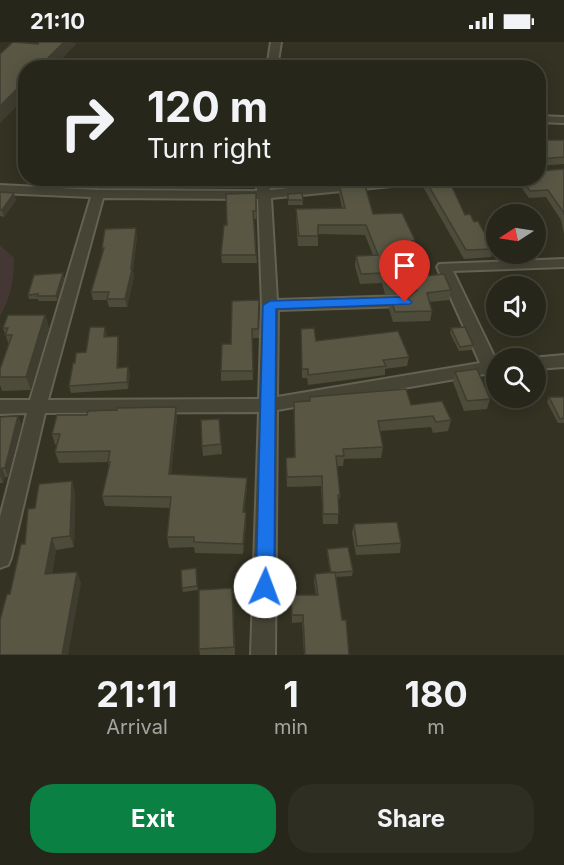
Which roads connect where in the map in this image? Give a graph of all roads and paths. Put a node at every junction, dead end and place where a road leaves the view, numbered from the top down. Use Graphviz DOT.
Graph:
graph roads {
  1 [pos="276,42"];
  2 [pos="273,60"];
  3 [pos="546,119"];
  4 [pos="564,120"];
  5 [pos="281,186"];
  6 [pos="262,187"];
  7 [pos="0,189"];
  8 [pos="98,194"];
  9 [pos="564,263"];
  10 [pos="405,302"];
  11 [pos="270,305"];
  12 [pos="486,352"];
  13 [pos="564,361"];
  14 [pos="546,362"];
  15 [pos="486,367"];
  16 [pos="270,405"];
  17 [pos="0,407"];
  18 [pos="37,408"];
  19 [pos="0,558"];
  20 [pos="263,655"];
  1 -- 2 [label="street"];
  3 -- 4 [label="street"];
  5 -- 6 [label="street"];
  6 -- 8 [label="street"];
  6 -- 11 [label="street"];
  7 -- 8 [label="street"];
  8 -- 18 [label="street"];
  9 -- 12 [label="street"];
  10 -- 11 [label="street"];
  11 -- 16 [label="street"];
  13 -- 14 [label="street"];
  15 -- 16 [label="street"];
  16 -- 18 [label="street"];
  16 -- 20 [label="street"];
  17 -- 18 [label="street"];
  18 -- 19 [label="street"];
}
